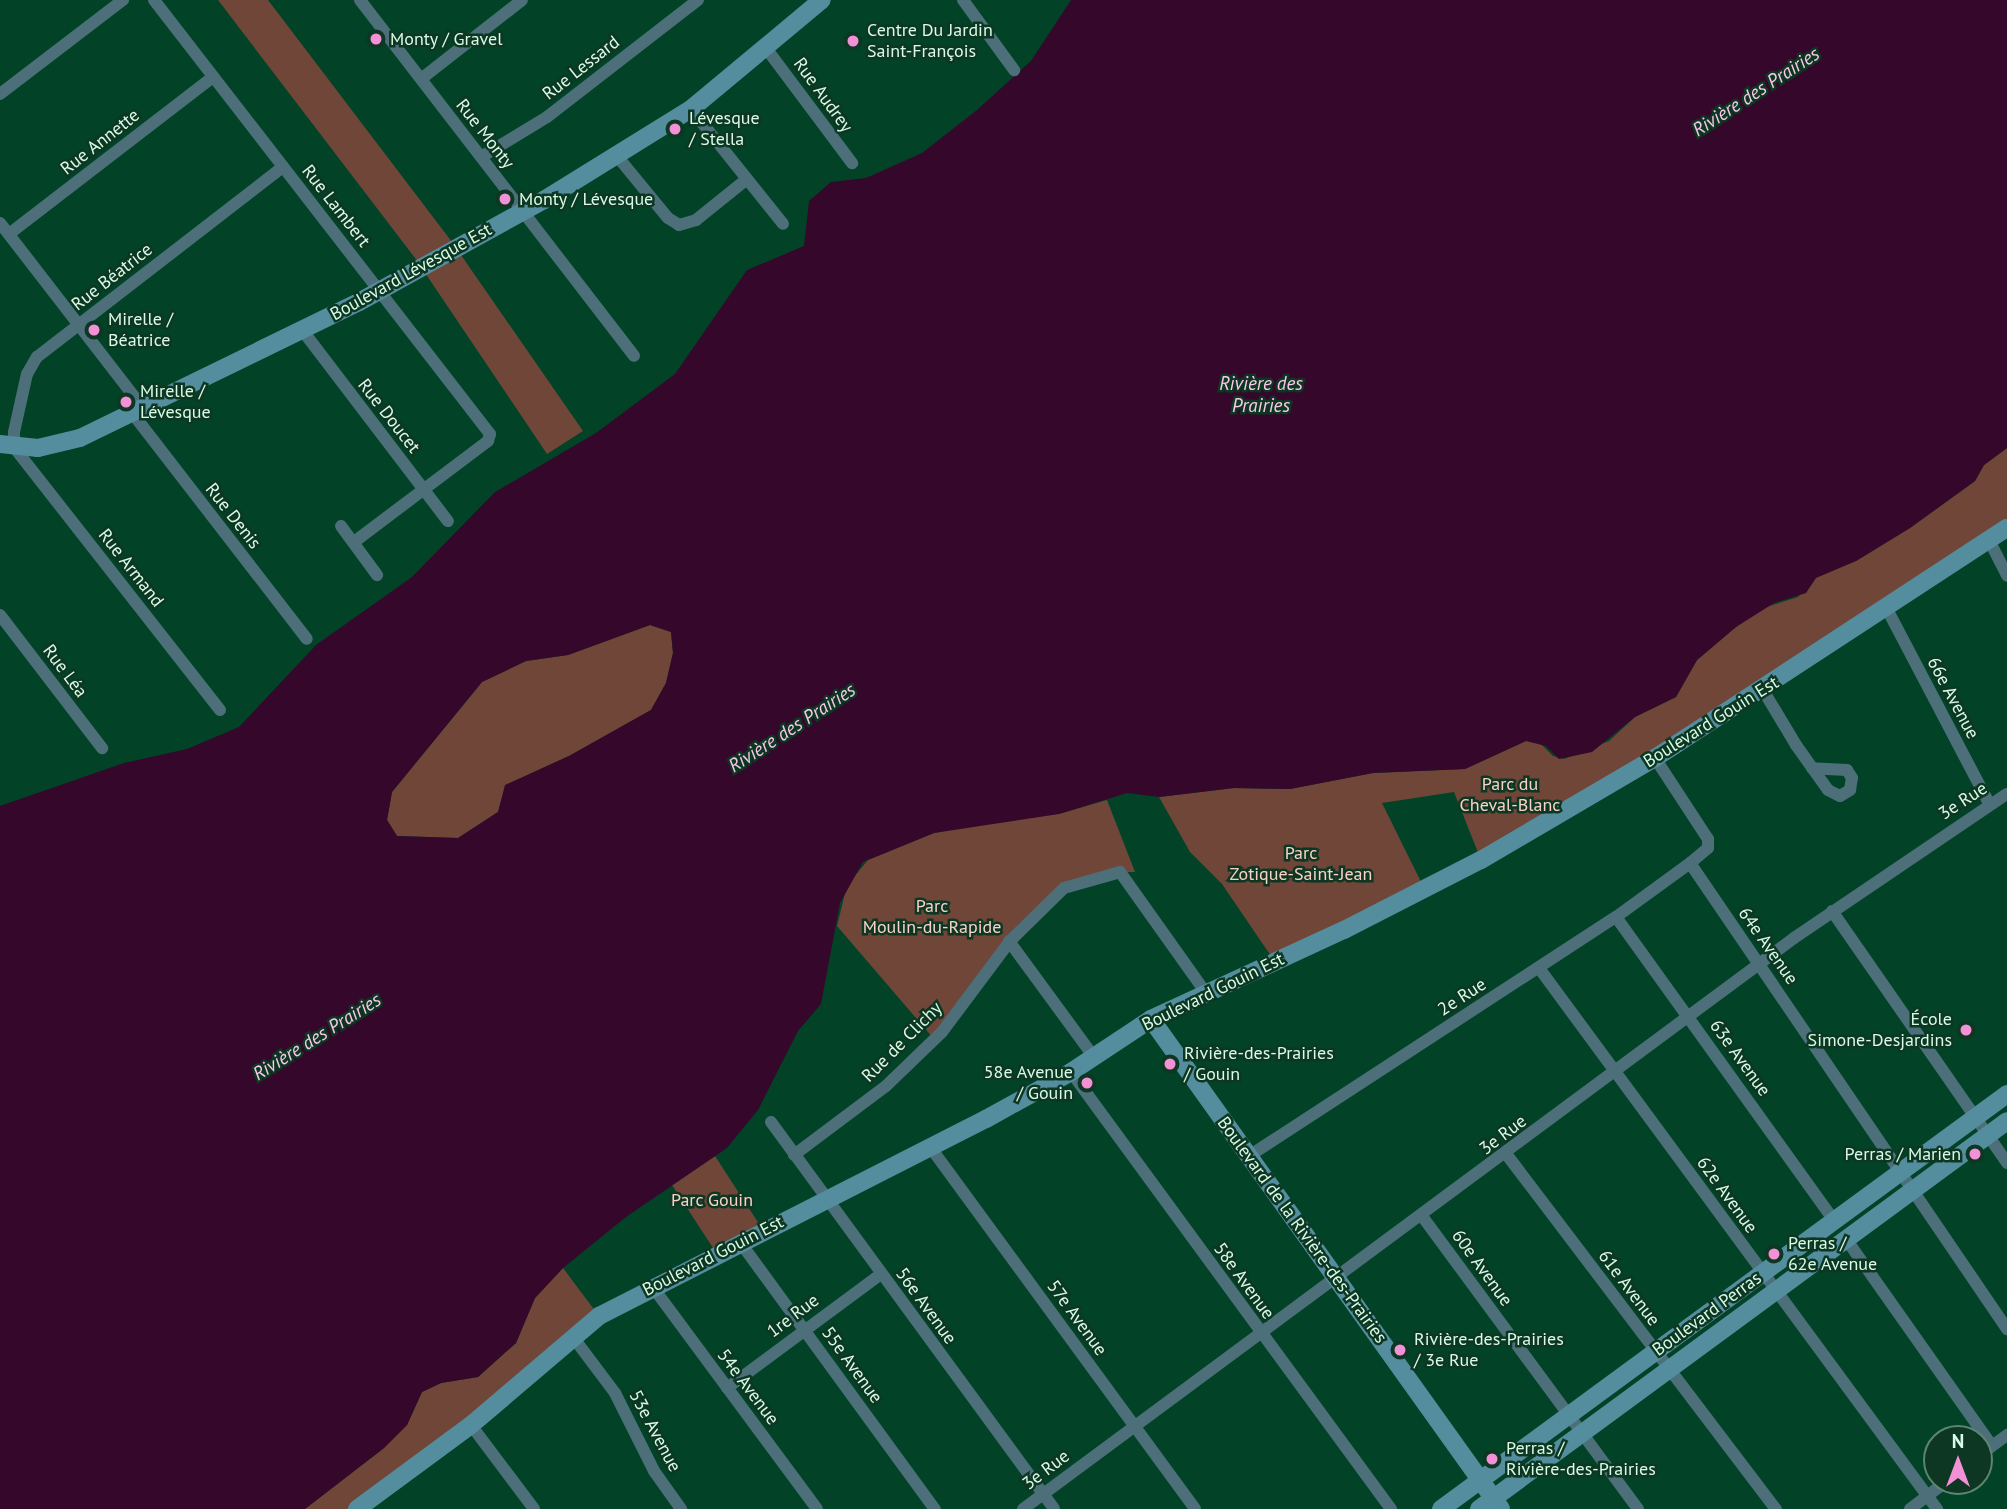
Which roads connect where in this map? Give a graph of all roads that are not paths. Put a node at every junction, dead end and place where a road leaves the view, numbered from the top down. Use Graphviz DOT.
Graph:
graph roads {
  1 [pos="123,0"];
  2 [pos="154,0"];
  3 [pos="360,0"];
  4 [pos="522,0"];
  5 [pos="698,0"];
  6 [pos="822,0"];
  7 [pos="963,0"];
  8 [pos="766,48"];
  9 [pos="1014,70"];
  10 [pos="214,77"];
  11 [pos="421,79"];
  12 [pos="0,94"];
  13 [pos="691,109"];
  14 [pos="617,156"];
  15 [pos="481,157"];
  16 [pos="852,163"];
  17 [pos="283,167"];
  18 [pos="747,179"];
  19 [pos="522,210"];
  20 [pos="0,223"];
  21 [pos="783,224"];
  22 [pos="9,234"];
  23 [pos="379,291"];
  24 [pos="79,325"];
  25 [pos="303,331"];
  26 [pos="634,356"];
  27 [pos="138,411"];
  28 [pos="7,445"];
  29 [pos="424,489"];
  30 [pos="448,521"];
  31 [pos="341,526"];
  32 [pos="2007,528"];
  33 [pos="354,542"];
  34 [pos="1990,542"];
  35 [pos="377,575"];
  36 [pos="2007,576"];
  37 [pos="1887,609"];
  38 [pos="0,615"];
  39 [pos="307,639"];
  40 [pos="1763,690"];
  41 [pos="220,710"];
  42 [pos="102,748"];
  43 [pos="1655,758"];
  44 [pos="1812,768"];
  45 [pos="2007,794"];
  46 [pos="1989,803"];
  47 [pos="1690,863"];
  48 [pos="1832,911"];
  49 [pos="1616,918"];
  50 [pos="1009,941"];
  51 [pos="1760,965"];
  52 [pos="1539,968"];
  53 [pos="1206,993"];
  54 [pos="1689,1017"];
  55 [pos="1151,1019"];
  56 [pos="1094,1057"];
  57 [pos="1071,1072"];
  58 [pos="1616,1073"];
  59 [pos="2007,1094"];
  60 [pos="1973,1119"];
  61 [pos="2007,1121"];
  62 [pos="771,1122"];
  63 [pos="1986,1137"];
  64 [pos="931,1148"];
  65 [pos="794,1155"];
  66 [pos="1507,1155"];
  67 [pos="1249,1156"];
  68 [pos="2007,1163"];
  69 [pos="1901,1171"];
  70 [pos="1914,1189"];
  71 [pos="826,1198"];
  72 [pos="1422,1216"];
  73 [pos="1834,1220"];
  74 [pos="1846,1239"];
  75 [pos="740,1242"];
  76 [pos="1763,1273"];
  77 [pos="881,1274"];
  78 [pos="1336,1278"];
  79 [pos="652,1286"];
  80 [pos="1776,1290"];
  81 [pos="804,1329"];
  82 [pos="2007,1329"];
  83 [pos="1261,1333"];
  84 [pos="573,1337"];
  85 [pos="1656,1351"];
  86 [pos="1671,1368"];
  87 [pos="727,1388"];
  88 [pos="1569,1415"];
  89 [pos="471,1425"];
  90 [pos="1977,1425"];
  91 [pos="1135,1426"];
  92 [pos="1582,1433"];
  93 [pos="1480,1480"];
  94 [pos="1043,1494"];
  95 [pos="1927,1496"];
  96 [pos="1491,1505"];
  97 [pos="358,1509"];
  98 [pos="534,1509"];
  99 [pos="681,1509"];
  100 [pos="817,1509"];
  101 [pos="935,1509"];
  102 [pos="1023,1509"];
  103 [pos="1054,1509"];
  104 [pos="1195,1509"];
  105 [pos="1391,1509"];
  106 [pos="1441,1509"];
  107 [pos="1637,1509"];
  108 [pos="1776,1509"];
  109 [pos="1910,1509"];
  110 [pos="1937,1509"];
  1 -- 12 [label="street"];
  2 -- 10 [label="street, Rue Lambert"];
  3 -- 11 [label="street, Rue Monty"];
  4 -- 11 [label="street"];
  5 -- 15 [label="street, Rue Lessard"];
  6 -- 8 [label="street, Boulevard Lévesque Est"];
  7 -- 9 [label="street"];
  8 -- 13 [label="street, Boulevard Lévesque Est"];
  8 -- 16 [label="street, Rue Audrey"];
  10 -- 17 [label="street, Rue Lambert"];
  10 -- 22 [label="street, Rue Annette"];
  11 -- 15 [label="street, Rue Monty"];
  13 -- 14 [label="street, Boulevard Lévesque Est"];
  13 -- 18 [label="street"];
  14 -- 18 [label="street"];
  14 -- 19 [label="street, Boulevard Lévesque Est"];
  15 -- 19 [label="street, Rue Monty"];
  17 -- 23 [label="street, Rue Lambert"];
  17 -- 24 [label="street, Rue Béatrice"];
  18 -- 21 [label="street"];
  19 -- 23 [label="street, Boulevard Lévesque Est"];
  19 -- 26 [label="street, Rue Monty"];
  20 -- 22 [label="street, Rue Denis"];
  22 -- 24 [label="street, Rue Denis"];
  23 -- 25 [label="street, Boulevard Lévesque Est"];
  23 -- 29 [label="street, Rue Lambert"];
  24 -- 27 [label="street, Rue Denis"];
  24 -- 28 [label="street, Rue Béatrice"];
  25 -- 27 [label="street, Boulevard Lévesque Est"];
  25 -- 29 [label="street, Rue Doucet"];
  27 -- 28 [label="street, Boulevard Lévesque Est"];
  27 -- 39 [label="street, Rue Denis"];
  28 -- 41 [label="street, Rue Armand"];
  29 -- 30 [label="street, Rue Doucet"];
  29 -- 33 [label="street"];
  31 -- 33 [label="street"];
  32 -- 34 [label="street, Boulevard Gouin Est"];
  33 -- 35 [label="street"];
  34 -- 36 [label="street"];
  34 -- 37 [label="street, Boulevard Gouin Est"];
  37 -- 40 [label="street, Boulevard Gouin Est"];
  37 -- 46 [label="street, 66e Avenue"];
  38 -- 42 [label="street, Rue Léa"];
  40 -- 43 [label="street, Boulevard Gouin Est"];
  40 -- 44 [label="street"];
  43 -- 47 [label="street"];
  43 -- 53 [label="street, Boulevard Gouin Est"];
  45 -- 46 [label="street, 3e Rue"];
  46 -- 48 [label="street, 3e Rue"];
  47 -- 49 [label="street, 2e Rue"];
  47 -- 51 [label="street, 64e Avenue"];
  48 -- 51 [label="street, 3e Rue"];
  48 -- 60 [label="street"];
  49 -- 52 [label="street, 2e Rue"];
  49 -- 54 [label="street, 63e Avenue"];
  50 -- 53 [label="street, Rue de Clichy"];
  50 -- 56 [label="street"];
  50 -- 65 [label="street, Rue de Clichy"];
  51 -- 54 [label="street, 3e Rue"];
  51 -- 69 [label="street, 64e Avenue"];
  52 -- 58 [label="street, 62e Avenue"];
  52 -- 67 [label="street, 2e Rue"];
  53 -- 55 [label="street, Boulevard Gouin Est"];
  54 -- 58 [label="street, 3e Rue"];
  54 -- 73 [label="street, 63e Avenue"];
  55 -- 56 [label="street, Boulevard Gouin Est"];
  55 -- 67 [label="street, Boulevard de la Rivière-des-Prairies"];
  56 -- 57 [label="street, Boulevard Gouin Est"];
  57 -- 64 [label="street, Boulevard Gouin Est"];
  57 -- 83 [label="street, 58e Avenue"];
  58 -- 66 [label="street, 3e Rue"];
  58 -- 76 [label="street, 62e Avenue"];
  59 -- 60 [label="street, Boulevard Perras"];
  60 -- 63 [label="street"];
  60 -- 69 [label="street, Boulevard Perras"];
  61 -- 63 [label="street, Boulevard Perras"];
  62 -- 65 [label="street, 56e Avenue"];
  63 -- 68 [label="street"];
  63 -- 70 [label="street, Boulevard Perras"];
  64 -- 71 [label="street, Boulevard Gouin Est"];
  64 -- 91 [label="street, 57e Avenue"];
  65 -- 71 [label="street, 56e Avenue"];
  66 -- 72 [label="street, 3e Rue"];
  66 -- 85 [label="street, 61e Avenue"];
  67 -- 78 [label="street, Boulevard de la Rivière-des-Prairies"];
  69 -- 70 [label="street, 64e Avenue"];
  69 -- 73 [label="street, Boulevard Perras"];
  70 -- 74 [label="street, Boulevard Perras"];
  70 -- 82 [label="street, 64e Avenue"];
  71 -- 75 [label="street, Boulevard Gouin Est"];
  71 -- 77 [label="street, 56e Avenue"];
  72 -- 78 [label="street, 3e Rue"];
  72 -- 88 [label="street, 60e Avenue"];
  73 -- 76 [label="street, Boulevard Perras"];
  74 -- 80 [label="street, Boulevard Perras"];
  74 -- 90 [label="street"];
  75 -- 79 [label="street, Boulevard Gouin Est"];
  75 -- 81 [label="street, 55e Avenue"];
  76 -- 80 [label="street, 62e Avenue"];
  76 -- 85 [label="street, Boulevard Perras"];
  77 -- 81 [label="street, 1re Rue"];
  77 -- 94 [label="street, 56e Avenue"];
  78 -- 83 [label="street, 3e Rue"];
  78 -- 93 [label="street, Boulevard de la Rivière-des-Prairies"];
  79 -- 84 [label="street, Boulevard Gouin Est"];
  79 -- 87 [label="street, 54e Avenue"];
  80 -- 86 [label="street, Boulevard Perras"];
  80 -- 95 [label="street, 62e Avenue"];
  81 -- 87 [label="street, 1re Rue"];
  81 -- 101 [label="street, 55e Avenue"];
  83 -- 91 [label="street, 3e Rue"];
  83 -- 105 [label="street, 58e Avenue"];
  84 -- 89 [label="street, Boulevard Gouin Est"];
  84 -- 99 [label="street, 53e Avenue"];
  85 -- 86 [label="street, 61e Avenue"];
  85 -- 88 [label="street, Boulevard Perras"];
  86 -- 92 [label="street, Boulevard Perras"];
  86 -- 108 [label="street, 61e Avenue"];
  87 -- 100 [label="street, 54e Avenue"];
  88 -- 92 [label="street, 60e Avenue"];
  88 -- 93 [label="street, Boulevard Perras"];
  89 -- 97 [label="street, Boulevard Gouin Est"];
  89 -- 98 [label="street"];
  91 -- 94 [label="street, 3e Rue"];
  91 -- 104 [label="street, 57e Avenue"];
  92 -- 96 [label="street, Boulevard Perras"];
  92 -- 107 [label="street, 60e Avenue"];
  93 -- 96 [label="street, Boulevard de la Rivière-des-Prairies"];
  93 -- 106 [label="street, Boulevard Perras"];
  94 -- 102 [label="street, 3e Rue"];
  94 -- 103 [label="street, 56e Avenue"];
  95 -- 109 [label="street"];
  95 -- 110 [label="street, 62e Avenue"];
}
